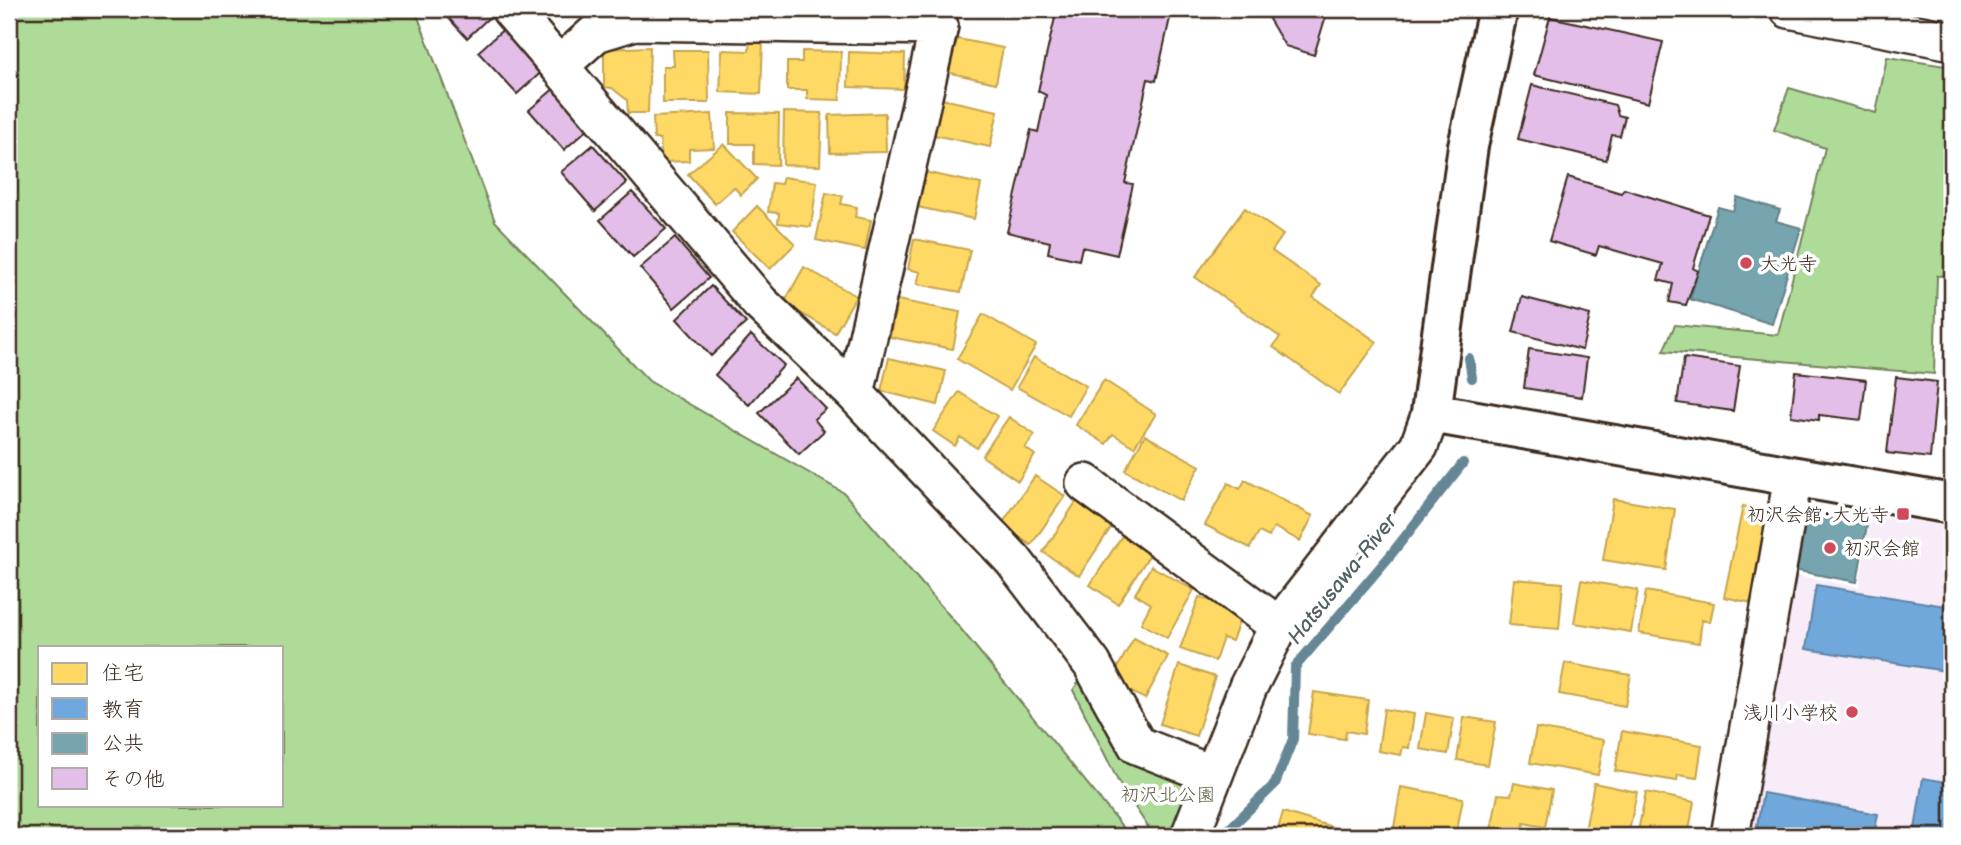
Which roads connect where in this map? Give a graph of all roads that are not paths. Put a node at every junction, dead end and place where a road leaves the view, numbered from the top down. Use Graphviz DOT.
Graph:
graph roads {
  1 [pos="510,9"];
  2 [pos="1497,9"];
  3 [pos="1789,9"];
  4 [pos="1952,41"];
  5 [pos="559,65"];
  6 [pos="855,394"];
  7 [pos="1431,413"];
  8 [pos="1793,477"];
  9 [pos="1085,483"];
  10 [pos="1952,505"];
  11 [pos="1279,625"];
  12 [pos="1213,775"];
  13 [pos="1190,836"];
  14 [pos="1730,836"];
  1 -- 5 [label="street"];
  2 -- 7 [label="street"];
  3 -- 4 [label="street"];
  5 -- 6 [label="street"];
  5 -- 6 [label="street"];
  6 -- 12 [label="street"];
  7 -- 8 [label="street"];
  7 -- 11 [label="street"];
  8 -- 10 [label="street"];
  8 -- 14 [label="street"];
  9 -- 11 [label="street"];
  11 -- 12 [label="street"];
  12 -- 13 [label="street"];
}
